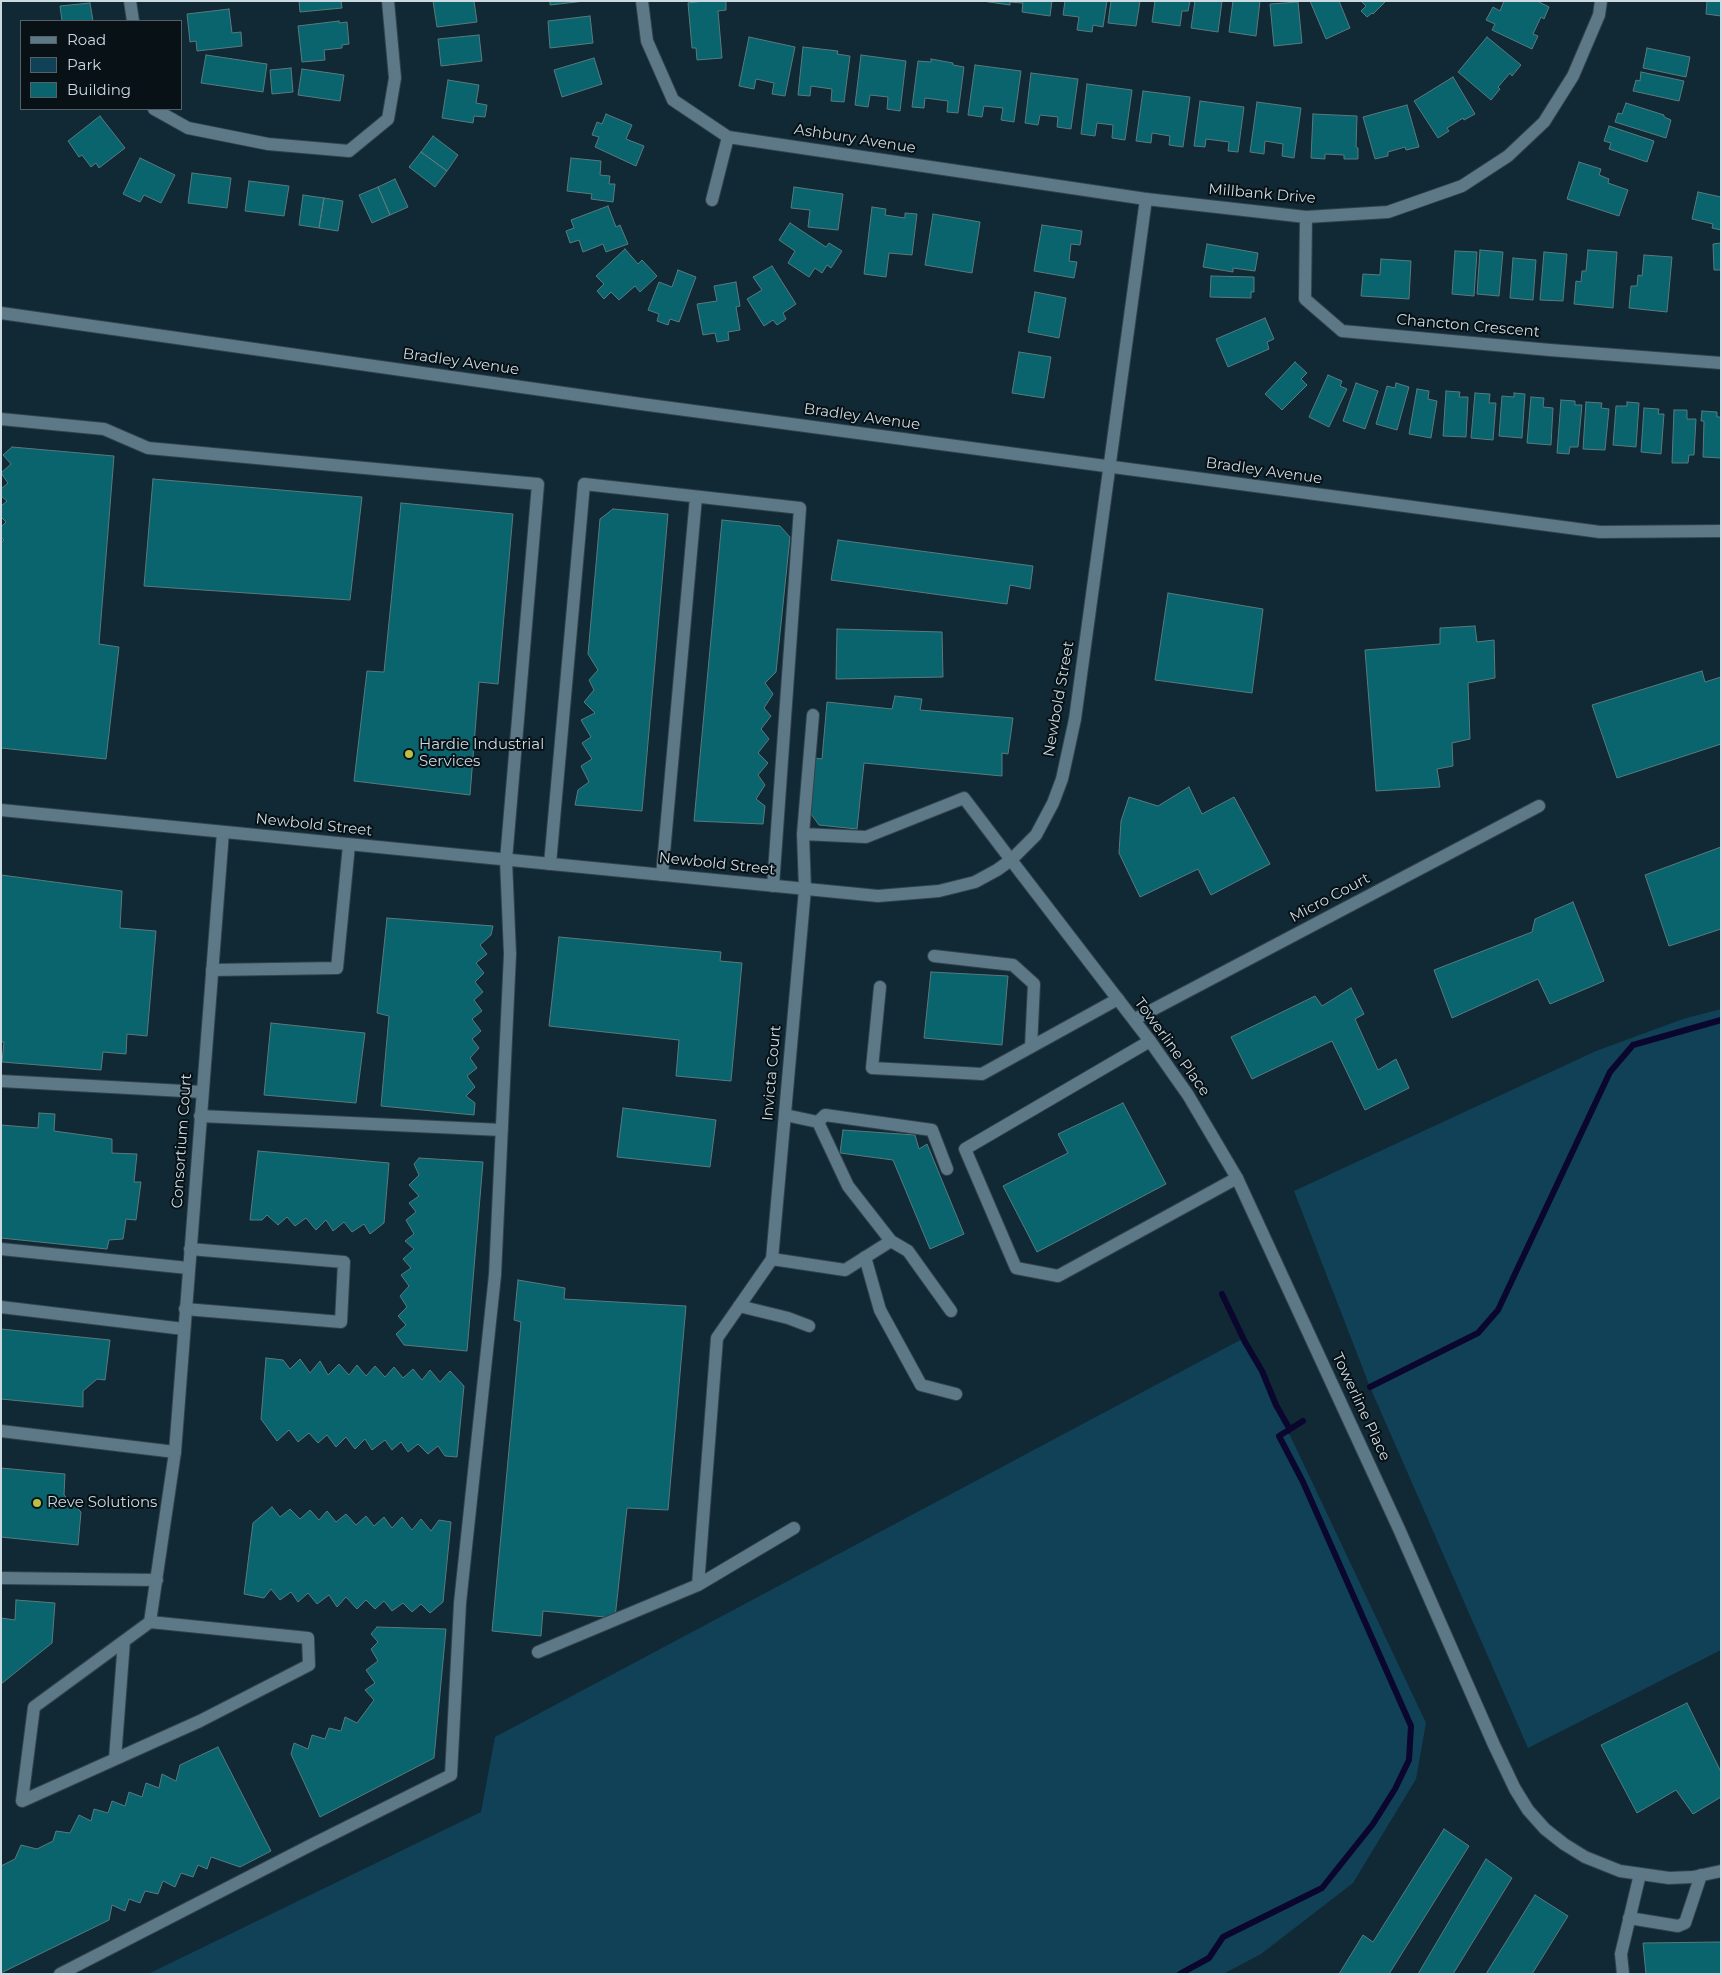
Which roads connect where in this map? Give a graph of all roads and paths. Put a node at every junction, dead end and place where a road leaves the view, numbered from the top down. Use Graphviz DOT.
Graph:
graph roads {
  1 [pos="130,1"];
  2 [pos="388,1"];
  3 [pos="642,1"];
  4 [pos="1601,1"];
  5 [pos="133,20"];
  6 [pos="156,110"];
  7 [pos="728,137"];
  8 [pos="712,200"];
  9 [pos="1146,200"];
  10 [pos="1306,216"];
  11 [pos="1,313"];
  12 [pos="1721,363"];
  13 [pos="1,419"];
  14 [pos="1109,467"];
  15 [pos="696,497"];
  16 [pos="1721,531"];
  17 [pos="813,715"];
  18 [pos="1539,806"];
  19 [pos="1,810"];
  20 [pos="223,832"];
  21 [pos="802,834"];
  22 [pos="348,845"];
  23 [pos="506,860"];
  24 [pos="1011,860"];
  25 [pos="550,864"];
  26 [pos="662,875"];
  27 [pos="773,886"];
  28 [pos="805,889"];
  29 [pos="934,956"];
  30 [pos="212,970"];
  31 [pos="880,987"];
  32 [pos="1118,1000"];
  33 [pos="1135,1019"];
  34 [pos="1150,1041"];
  35 [pos="1031,1047"];
  36 [pos="1,1081"];
  37 [pos="202,1092"];
  38 [pos="785,1115"];
  39 [pos="200,1116"];
  40 [pos="818,1122"];
  41 [pos="502,1130"];
  42 [pos="947,1169"];
  43 [pos="1237,1178"];
  44 [pos="891,1241"];
  45 [pos="1,1249"];
  46 [pos="190,1249"];
  47 [pos="865,1257"];
  48 [pos="772,1259"];
  49 [pos="188,1268"];
  50 [pos="739,1306"];
  51 [pos="1,1307"];
  52 [pos="185,1309"];
  53 [pos="951,1311"];
  54 [pos="809,1326"];
  55 [pos="184,1330"];
  56 [pos="956,1394"];
  57 [pos="1,1431"];
  58 [pos="175,1452"];
  59 [pos="794,1528"];
  60 [pos="1,1578"];
  61 [pos="157,1580"];
  62 [pos="698,1585"];
  63 [pos="150,1622"];
  64 [pos="124,1641"];
  65 [pos="538,1652"];
  66 [pos="115,1759"];
  67 [pos="1721,1871"];
  68 [pos="1640,1874"];
  69 [pos="1701,1875"];
  70 [pos="1629,1918"];
  71 [pos="60,1974"];
  72 [pos="1623,1974"];
  1 -- 5 [label="street"];
  2 -- 6 [label="street"];
  3 -- 7 [label="street, Ashbury Avenue"];
  4 -- 10 [label="street, Millbank Drive"];
  7 -- 8 [label="street"];
  7 -- 9 [label="street, Ashbury Avenue"];
  9 -- 10 [label="street, Millbank Drive"];
  9 -- 14 [label="street"];
  10 -- 12 [label="street, Chancton Crescent"];
  11 -- 14 [label="street, Bradley Avenue"];
  13 -- 23 [label="street"];
  14 -- 16 [label="street, Bradley Avenue"];
  14 -- 24 [label="street, Newbold Street"];
  15 -- 25 [label="street"];
  15 -- 26 [label="street"];
  15 -- 27 [label="street"];
  17 -- 21 [label="street, Invicta Court"];
  18 -- 33 [label="street, Micro Court"];
  19 -- 20 [label="street, Newbold Street"];
  20 -- 22 [label="street, Newbold Street"];
  20 -- 30 [label="street, Consortium Court"];
  21 -- 24 [label="street, Towerline Place"];
  21 -- 28 [label="street, Invicta Court"];
  22 -- 23 [label="street, Newbold Street"];
  22 -- 30 [label="street"];
  23 -- 25 [label="street, Newbold Street"];
  23 -- 41 [label="street"];
  24 -- 28 [label="street, Newbold Street"];
  24 -- 32 [label="street, Towerline Place"];
  25 -- 26 [label="street, Newbold Street"];
  26 -- 27 [label="street, Newbold Street"];
  27 -- 28 [label="street, Newbold Street"];
  28 -- 38 [label="street, Invicta Court"];
  29 -- 35 [label="street"];
  30 -- 37 [label="street, Consortium Court"];
  31 -- 35 [label="street"];
  32 -- 33 [label="street, Towerline Place"];
  32 -- 35 [label="street"];
  33 -- 34 [label="street, Towerline Place"];
  34 -- 43 [label="street, Towerline Place"];
  34 -- 43 [label="street"];
  36 -- 37 [label="street"];
  37 -- 39 [label="street, Consortium Court"];
  38 -- 40 [label="street"];
  38 -- 48 [label="street, Invicta Court"];
  39 -- 41 [label="street"];
  39 -- 46 [label="street, Consortium Court"];
  40 -- 42 [label="street"];
  40 -- 44 [label="street"];
  41 -- 71 [label="street"];
  43 -- 68 [label="street, Towerline Place"];
  44 -- 47 [label="street"];
  44 -- 53 [label="street"];
  45 -- 49 [label="street"];
  46 -- 49 [label="street, Consortium Court"];
  46 -- 52 [label="street"];
  47 -- 48 [label="street"];
  47 -- 56 [label="street"];
  48 -- 50 [label="street"];
  49 -- 52 [label="street, Consortium Court"];
  50 -- 54 [label="street"];
  50 -- 62 [label="street"];
  51 -- 55 [label="street"];
  52 -- 55 [label="street, Consortium Court"];
  55 -- 58 [label="street, Consortium Court"];
  57 -- 58 [label="street"];
  58 -- 61 [label="street, Consortium Court"];
  59 -- 62 [label="street"];
  60 -- 61 [label="street"];
  61 -- 63 [label="street, Consortium Court"];
  62 -- 65 [label="street"];
  63 -- 64 [label="street"];
  63 -- 66 [label="street"];
  64 -- 66 [label="street"];
  64 -- 66 [label="street"];
  67 -- 69 [label="street, Towerline Place"];
  68 -- 69 [label="street, Towerline Place"];
  68 -- 70 [label="street"];
  69 -- 70 [label="street"];
  70 -- 72 [label="street"];
}
